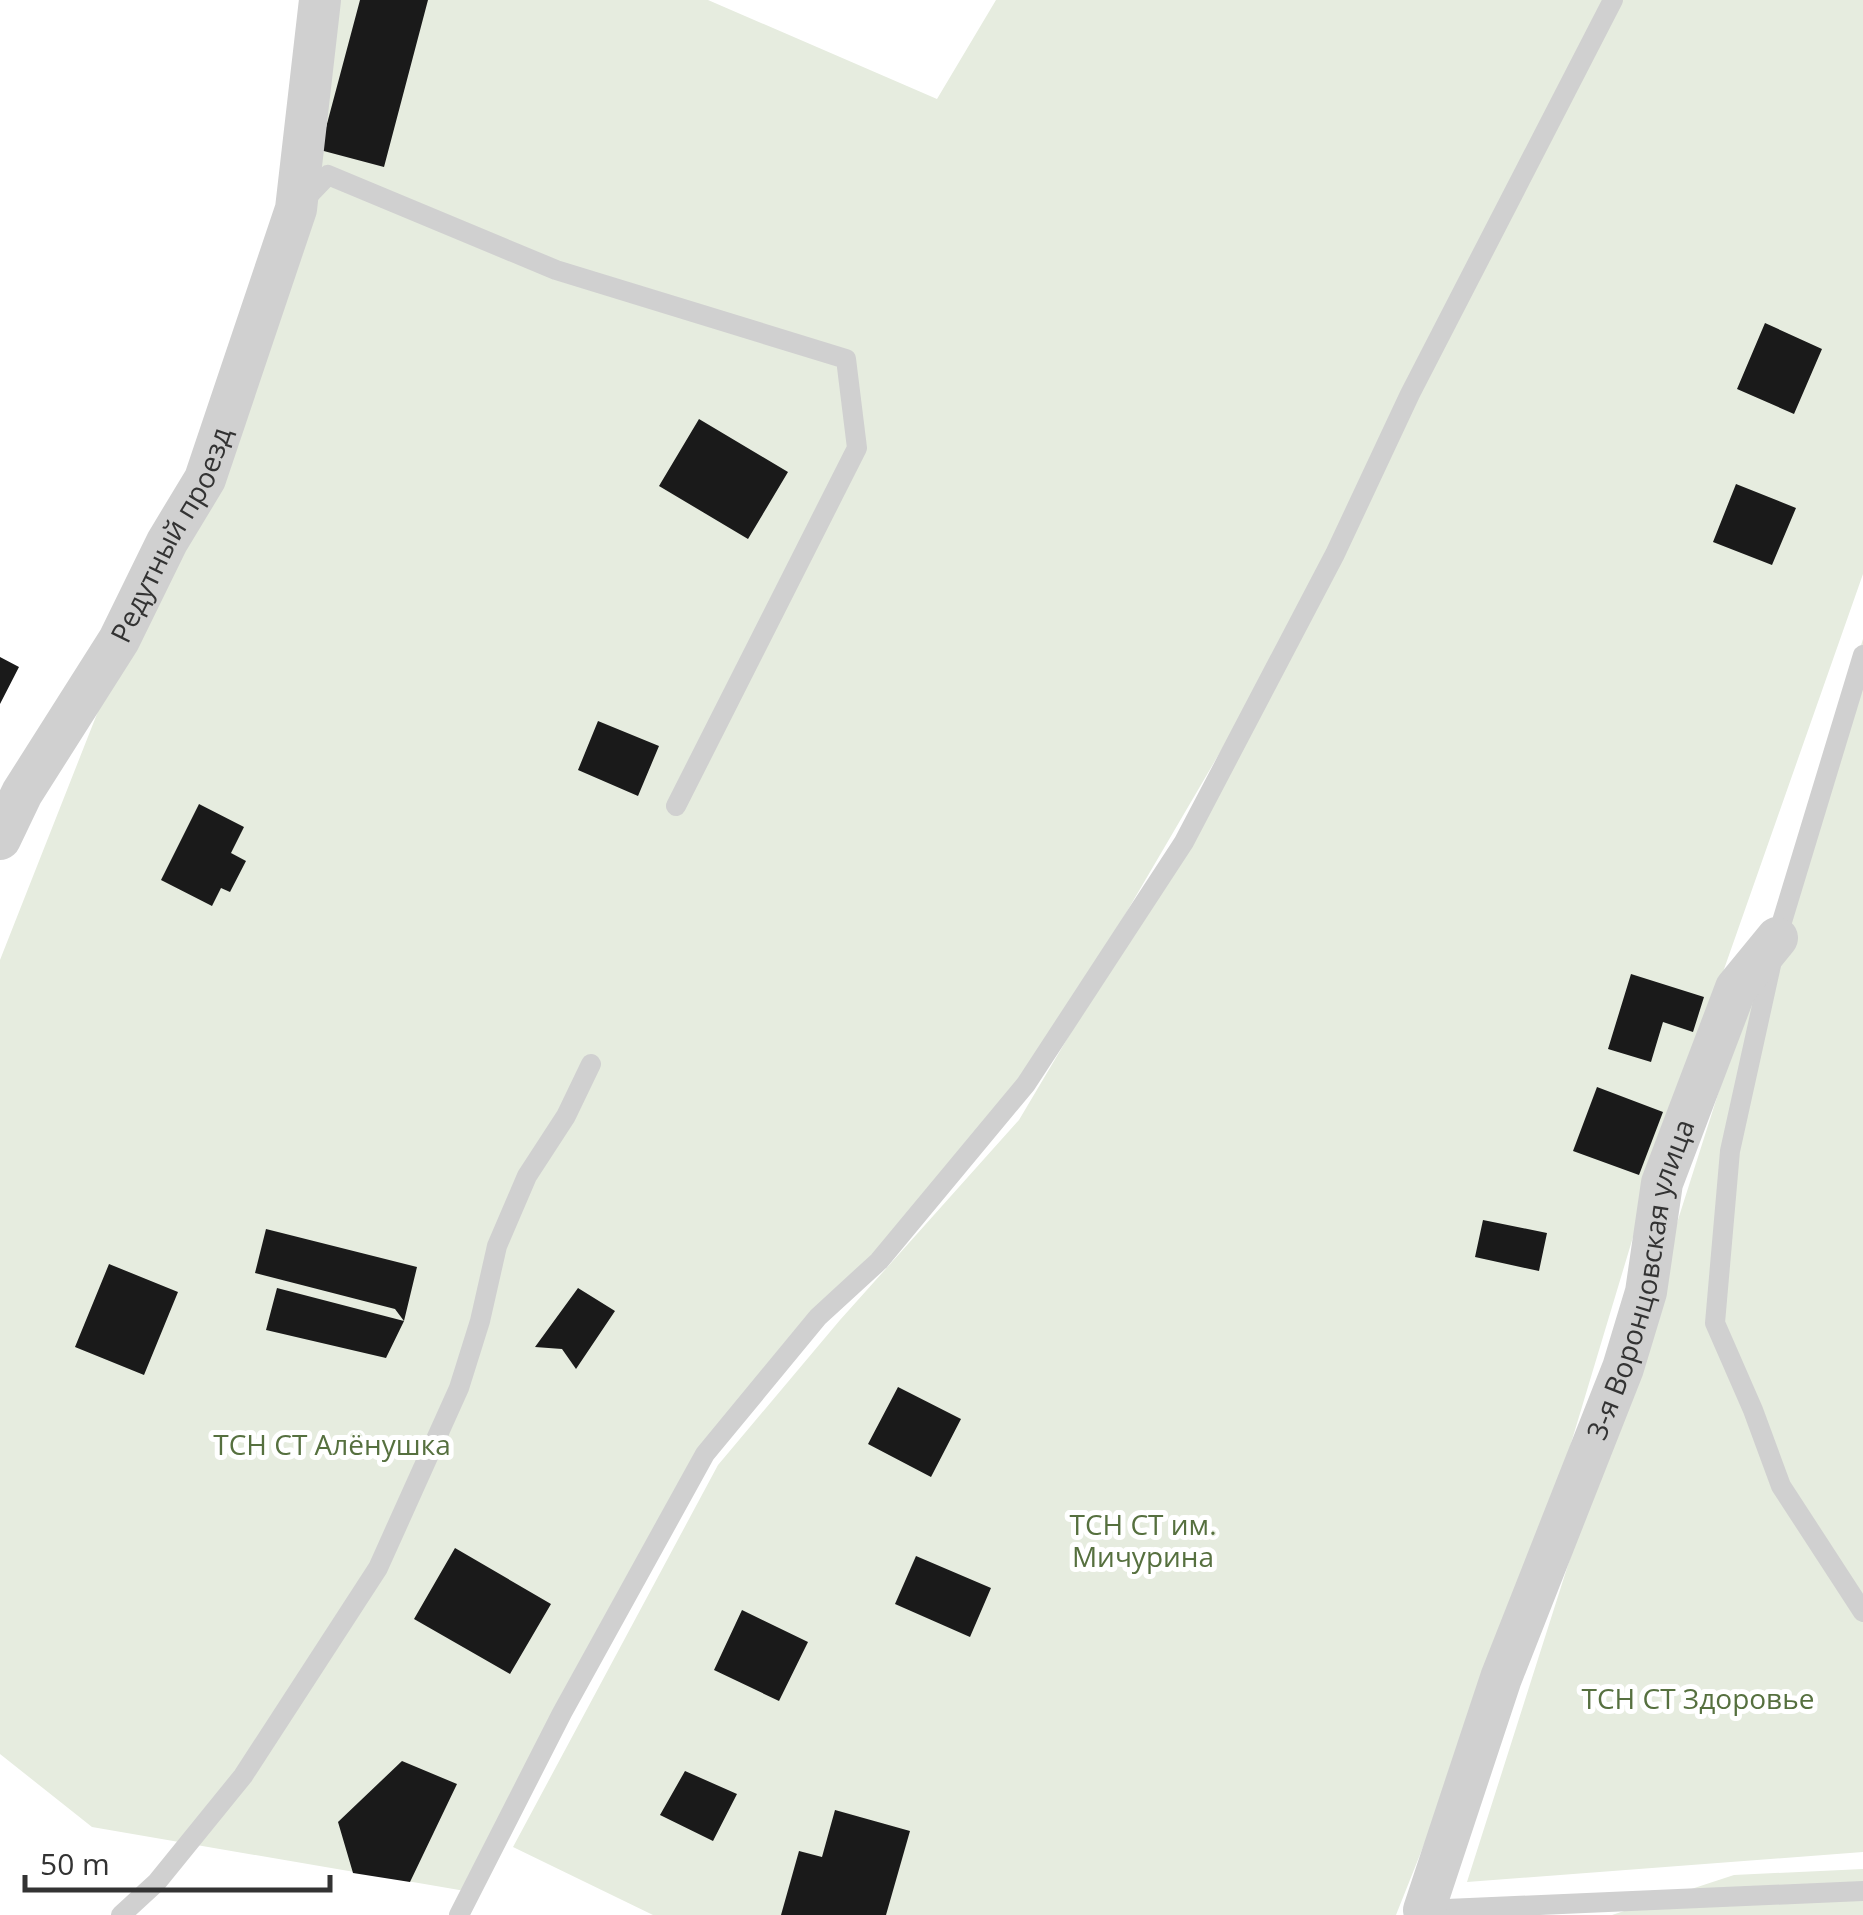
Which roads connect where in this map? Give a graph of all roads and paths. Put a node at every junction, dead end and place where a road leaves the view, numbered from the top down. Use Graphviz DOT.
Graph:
graph roads {
  1 [pos="320,0"];
  2 [pos="1613,0"];
  3 [pos="296,209"];
  4 [pos="1863,656"];
  5 [pos="676,806"];
  6 [pos="0,839"];
  7 [pos="1778,938"];
  8 [pos="591,1064"];
  9 [pos="1863,1612"];
  10 [pos="1863,1891"];
  11 [pos="1423,1912"];
  12 [pos="122,1915"];
  13 [pos="459,1915"];
  1 -- 3 [label="street, Редутный проезд"];
  2 -- 13 [label="lane"];
  3 -- 5 [label="lane"];
  3 -- 6 [label="street, Редутный проезд"];
  4 -- 7 [label="lane, 3-я Воронцовская улица"];
  7 -- 9 [label="lane"];
  7 -- 11 [label="street, 3-я Воронцовская улица"];
  8 -- 12 [label="lane"];
  10 -- 11 [label="lane"];
}
